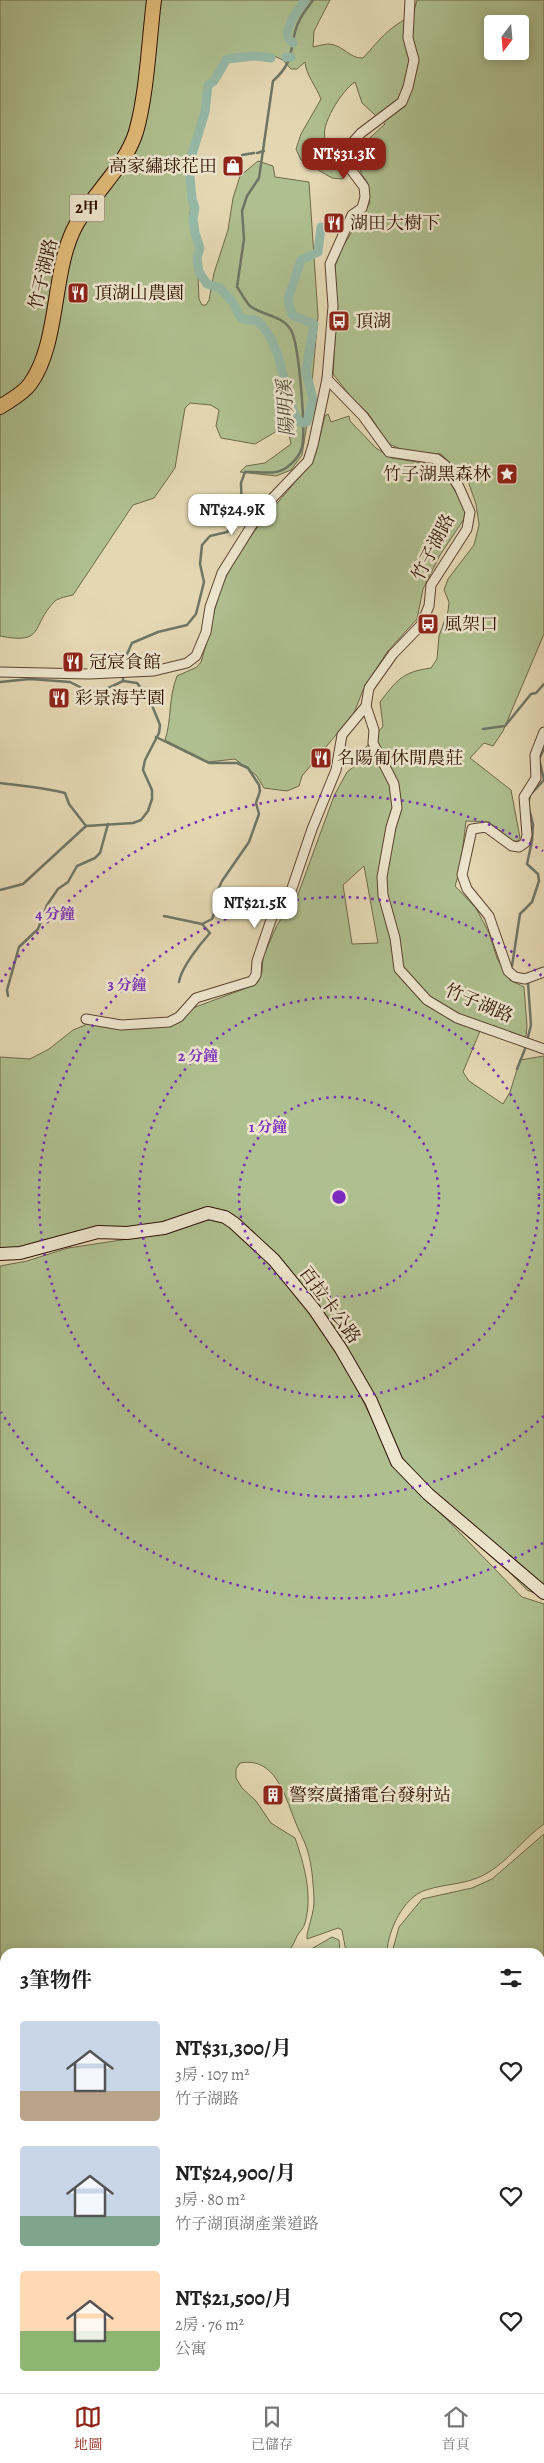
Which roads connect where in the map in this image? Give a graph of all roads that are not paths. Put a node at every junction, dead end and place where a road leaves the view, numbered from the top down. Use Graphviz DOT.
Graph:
graph roads {
  1 [pos="154,0"];
  2 [pos="410,0"];
  3 [pos="327,379"];
  4 [pos="0,407"];
  5 [pos="0,672"];
  6 [pos="366,706"];
  7 [pos="544,732"];
  8 [pos="544,972"];
  9 [pos="86,1019"];
  10 [pos="544,1049"];
  11 [pos="0,1254"];
  12 [pos="544,1593"];
  1 -- 4 [label="main road, 竹子湖路 / 2甲"];
  2 -- 3 [label="street"];
  3 -- 5 [label="street"];
  3 -- 6 [label="street, 竹子湖路"];
  6 -- 9 [label="street"];
  6 -- 10 [label="street, 竹子湖路"];
  7 -- 8 [label="street"];
  11 -- 12 [label="main road, 百拉卡公路"];
}
